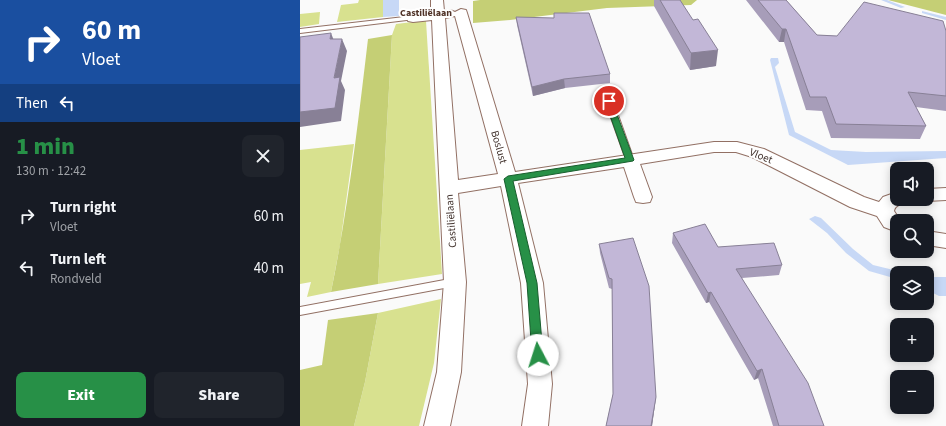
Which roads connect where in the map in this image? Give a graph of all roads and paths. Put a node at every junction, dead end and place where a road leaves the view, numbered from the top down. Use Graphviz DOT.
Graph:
graph roads {
  1 [pos="462,7"];
  2 [pos="437,8"];
  3 [pos="413,18"];
  4 [pos="300,31"];
  5 [pos="609,101"];
  6 [pos="630,160"];
  7 [pos="508,179"];
  8 [pos="449,188"];
  9 [pos="946,194"];
  10 [pos="934,195"];
  11 [pos="643,197"];
  12 [pos="890,205"];
  13 [pos="934,239"];
  14 [pos="946,241"];
  15 [pos="455,282"];
  16 [pos="300,311"];
  17 [pos="437,426"];
  18 [pos="535,426"];
  1 -- 2 [label="street"];
  1 -- 7 [label="street, Boslust"];
  2 -- 3 [label="street"];
  2 -- 8 [label="street, Castiliëlaan"];
  3 -- 4 [label="lane"];
  5 -- 6 [label="lane"];
  6 -- 7 [label="street, Vloet"];
  6 -- 11 [label="street"];
  6 -- 12 [label="street, Vloet"];
  7 -- 8 [label="street, Vloet"];
  7 -- 18 [label="street, Boslust"];
  8 -- 15 [label="street, Castiliëlaan"];
  9 -- 10 [label="street"];
  13 -- 14 [label="street"];
  15 -- 16 [label="lane"];
  15 -- 17 [label="street, Castiliëlaan"];
}
